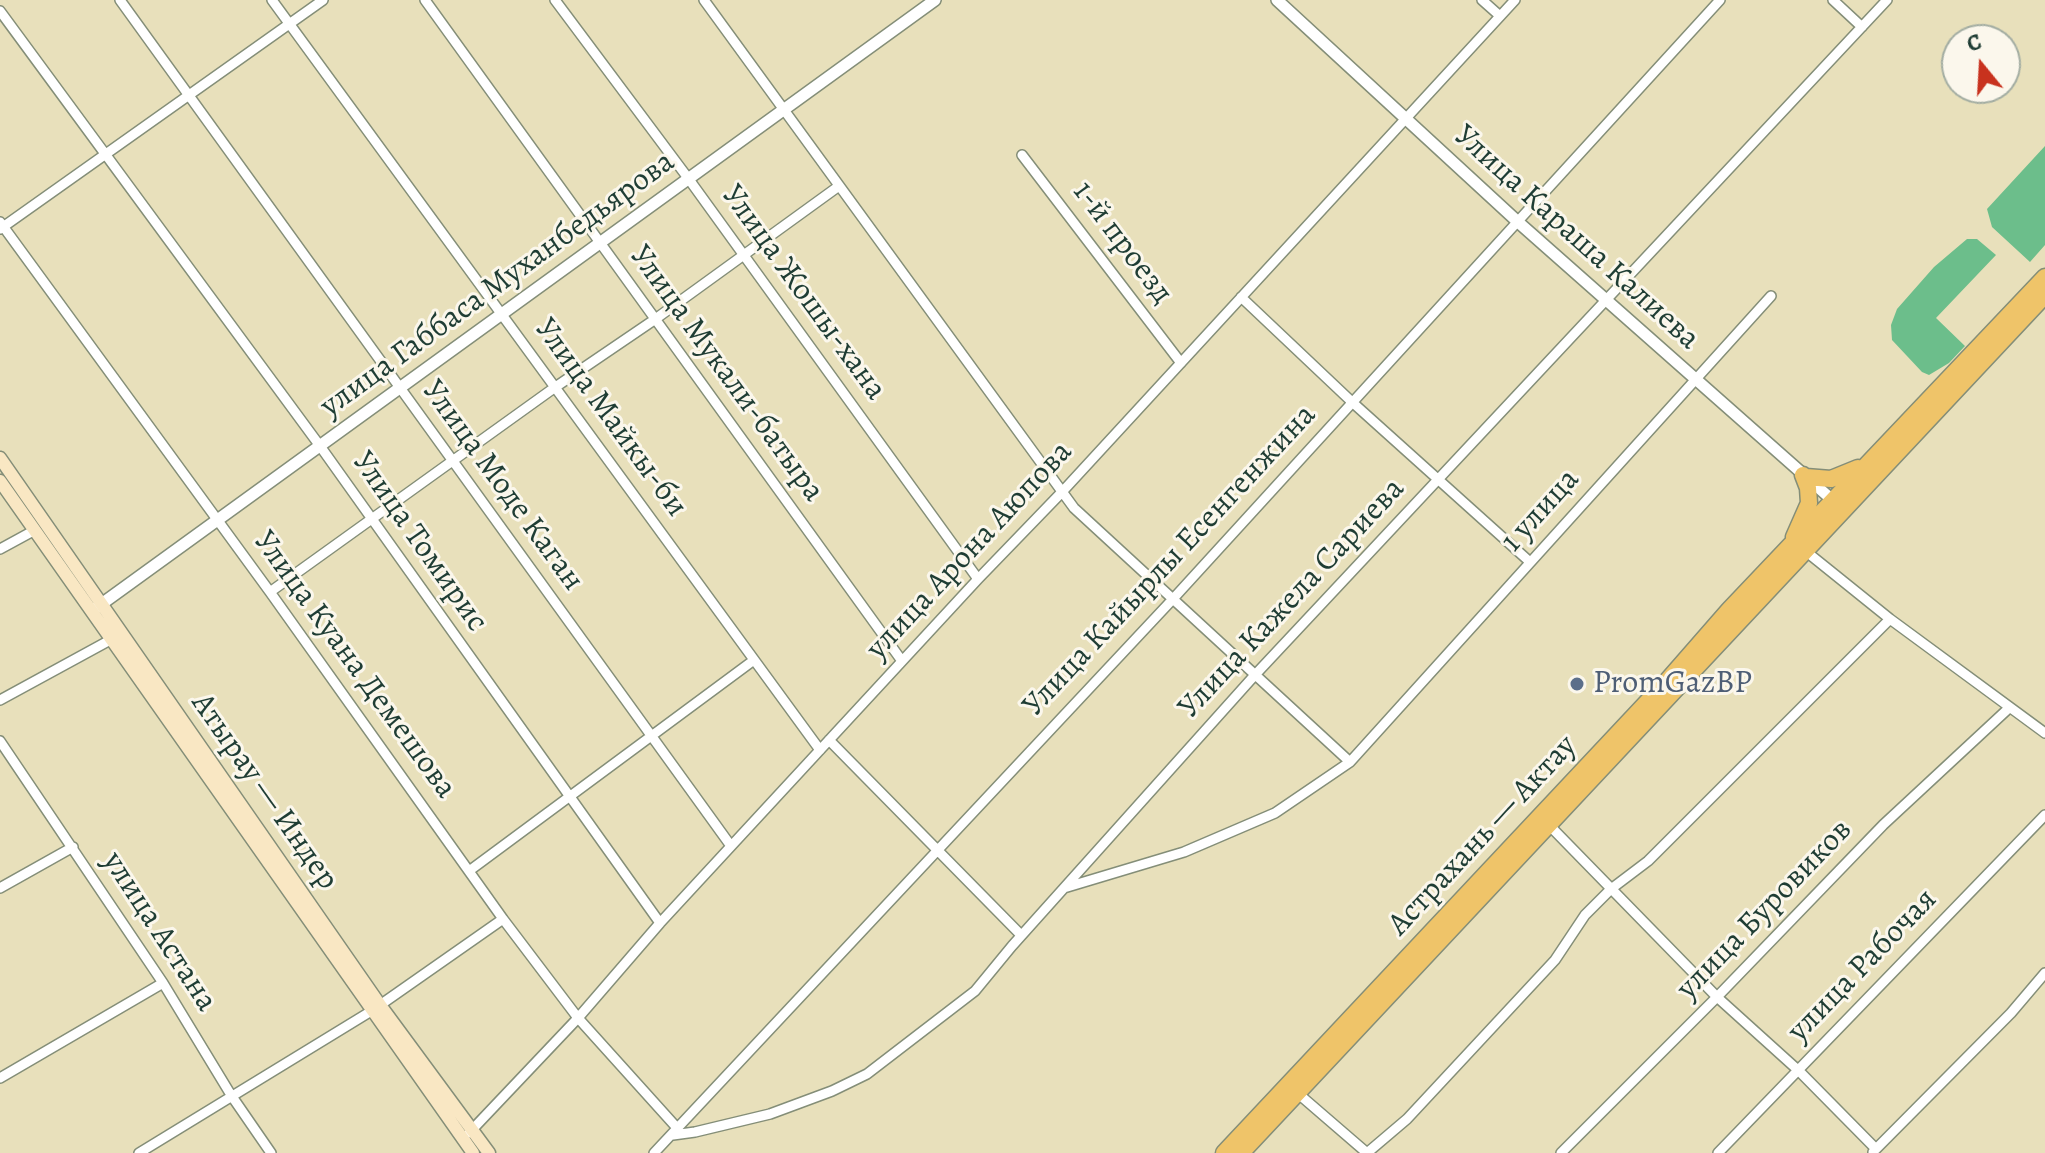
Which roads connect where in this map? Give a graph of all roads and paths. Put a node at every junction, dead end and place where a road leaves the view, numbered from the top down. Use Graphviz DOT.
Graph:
graph roads {
  1 [pos="120,0"];
  2 [pos="272,0"];
  3 [pos="323,0"];
  4 [pos="425,0"];
  5 [pos="555,0"];
  6 [pos="935,0"];
  7 [pos="1277,0"];
  8 [pos="1482,0"];
  9 [pos="1515,0"];
  10 [pos="1720,0"];
  11 [pos="1833,0"];
  12 [pos="1887,0"];
  13 [pos="706,1"];
  14 [pos="0,11"];
  15 [pos="1500,16"];
  16 [pos="290,24"];
  17 [pos="1862,27"];
  18 [pos="189,97"];
  19 [pos="784,109"];
  20 [pos="1404,119"];
  21 [pos="104,155"];
  22 [pos="1022,155"];
  23 [pos="688,178"];
  24 [pos="839,186"];
  25 [pos="1518,222"];
  26 [pos="1,226"];
  27 [pos="598,243"];
  28 [pos="744,255"];
  29 [pos="2045,277"];
  30 [pos="2045,295"];
  31 [pos="1771,296"];
  32 [pos="1241,297"];
  33 [pos="1606,300"];
  34 [pos="502,314"];
  35 [pos="654,320"];
  36 [pos="1181,363"];
  37 [pos="1695,379"];
  38 [pos="554,388"];
  39 [pos="399,389"];
  40 [pos="1352,402"];
  41 [pos="320,446"];
  42 [pos="0,458"];
  43 [pos="1873,459"];
  44 [pos="452,462"];
  45 [pos="1804,476"];
  46 [pos="1438,479"];
  47 [pos="0,481"];
  48 [pos="1062,492"];
  49 [pos="1839,506"];
  50 [pos="371,519"];
  51 [pos="218,521"];
  52 [pos="35,530"];
  53 [pos="1800,547"];
  54 [pos="0,549"];
  55 [pos="1530,562"];
  56 [pos="978,579"];
  57 [pos="270,592"];
  58 [pos="1172,600"];
  59 [pos="97,608"];
  60 [pos="1890,619"];
  61 [pos="112,639"];
  62 [pos="754,660"];
  63 [pos="902,661"];
  64 [pos="1254,676"];
  65 [pos="0,700"];
  66 [pos="2009,708"];
  67 [pos="2045,733"];
  68 [pos="652,737"];
  69 [pos="829,740"];
  70 [pos="0,741"];
  71 [pos="820,750"];
  72 [pos="1350,762"];
  73 [pos="570,798"];
  74 [pos="2045,815"];
  75 [pos="1549,825"];
  76 [pos="731,846"];
  77 [pos="73,847"];
  78 [pos="936,851"];
  79 [pos="469,871"];
  80 [pos="0,888"];
  81 [pos="1064,888"];
  82 [pos="1611,889"];
  83 [pos="503,919"];
  84 [pos="660,923"];
  85 [pos="1021,935"];
  86 [pos="2045,973"];
  87 [pos="163,983"];
  88 [pos="1717,997"];
  89 [pos="376,1007"];
  90 [pos="578,1018"];
  91 [pos="1799,1071"];
  92 [pos="0,1078"];
  93 [pos="1292,1089"];
  94 [pos="231,1095"];
  95 [pos="675,1132"];
  96 [pos="468,1134"];
  97 [pos="1874,1151"];
  98 [pos="139,1153"];
  99 [pos="271,1153"];
  100 [pos="473,1153"];
  101 [pos="489,1153"];
  102 [pos="654,1153"];
  103 [pos="1224,1153"];
  104 [pos="1241,1153"];
  105 [pos="1367,1153"];
  106 [pos="1561,1153"];
  107 [pos="1718,1153"];
  1 -- 18 [label="street, Улица Моде Каган"];
  2 -- 16 [label="street, Улица Майкы-би"];
  3 -- 16 [label="street"];
  4 -- 27 [label="street, Улица Мукали-батыра"];
  5 -- 23 [label="street, Улица Жошы-хана"];
  6 -- 19 [label="street, улица Габбаса Муханбедьярова"];
  7 -- 20 [label="street, Улица Караша Калиева"];
  8 -- 15 [label="street"];
  9 -- 15 [label="street, улица Арона Аюпова"];
  10 -- 25 [label="street, Улица Кайырлы Есенгенжина"];
  11 -- 17 [label="street"];
  12 -- 17 [label="street, Улица Кажела Сариева"];
  13 -- 19 [label="street"];
  14 -- 21 [label="street, Улица Томирис"];
  15 -- 20 [label="street, улица Арона Аюпова"];
  16 -- 18 [label="street"];
  16 -- 34 [label="street, Улица Майкы-би"];
  17 -- 33 [label="street, Улица Кажела Сариева"];
  18 -- 21 [label="street"];
  18 -- 39 [label="street, Улица Моде Каган"];
  19 -- 23 [label="street, улица Габбаса Муханбедьярова"];
  19 -- 24 [label="street"];
  20 -- 25 [label="street, Улица Караша Калиева"];
  20 -- 32 [label="street, улица Арона Аюпова"];
  21 -- 26 [label="street"];
  21 -- 41 [label="street, Улица Томирис"];
  22 -- 36 [label="street, 1-й проезд"];
  23 -- 27 [label="street, улица Габбаса Муханбедьярова"];
  23 -- 28 [label="street, Улица Жошы-хана"];
  24 -- 28 [label="street"];
  24 -- 48 [label="street"];
  25 -- 33 [label="street, Улица Караша Калиева"];
  25 -- 40 [label="street, Улица Кайырлы Есенгенжина"];
  26 -- 51 [label="street, Улица Куана Демешова"];
  27 -- 34 [label="street, улица Габбаса Муханбедьярова"];
  27 -- 35 [label="street, Улица Мукали-батыра"];
  28 -- 35 [label="street"];
  28 -- 56 [label="street, Улица Жошы-хана"];
  29 -- 43 [label="highway, Астрахань — Актау"];
  30 -- 49 [label="highway, Астрахань — Актау"];
  31 -- 37 [label="street, 1 улица"];
  32 -- 36 [label="street, улица Арона Аюпова"];
  32 -- 40 [label="street"];
  33 -- 37 [label="street, Улица Караша Калиева"];
  33 -- 46 [label="street, Улица Кажела Сариева"];
  34 -- 38 [label="street, Улица Майкы-би"];
  34 -- 39 [label="street, улица Габбаса Муханбедьярова"];
  35 -- 38 [label="street"];
  35 -- 63 [label="street, Улица Мукали-батыра"];
  36 -- 48 [label="street, улица Арона Аюпова"];
  37 -- 45 [label="street, Улица Караша Калиева"];
  37 -- 55 [label="street, 1 улица"];
  38 -- 44 [label="street"];
  38 -- 62 [label="street, Улица Майкы-би"];
  39 -- 41 [label="street, улица Габбаса Муханбедьярова"];
  39 -- 44 [label="street, Улица Моде Каган"];
  40 -- 46 [label="street"];
  40 -- 58 [label="street, Улица Кайырлы Есенгенжина"];
  41 -- 50 [label="street, Улица Томирис"];
  41 -- 51 [label="street, улица Габбаса Муханбедьярова"];
  42 -- 59 [label="main road, Атырау — Индер"];
  43 -- 45 [label="highway"];
  43 -- 49 [label="highway, Астрахань — Актау"];
  44 -- 50 [label="street"];
  44 -- 68 [label="street, Улица Моде Каган"];
  45 -- 49 [label="street, Улица Караша Калиева"];
  45 -- 53 [label="highway"];
  46 -- 55 [label="street"];
  46 -- 64 [label="street, Улица Кажела Сариева"];
  47 -- 52 [label="main road, Атырау — Индер"];
  48 -- 56 [label="street, улица Арона Аюпова"];
  48 -- 58 [label="street"];
  49 -- 53 [label="highway, Астрахань — Актау"];
  50 -- 57 [label="street"];
  50 -- 73 [label="street, Улица Томирис"];
  51 -- 57 [label="street, Улица Куана Демешова"];
  51 -- 59 [label="street, улица Габбаса Муханбедьярова"];
  52 -- 54 [label="street"];
  52 -- 59 [label="main road, Атырау — Индер"];
  53 -- 60 [label="street"];
  53 -- 75 [label="highway, Астрахань — Актау"];
  53 -- 93 [label="highway, Астрахань — Актау"];
  55 -- 72 [label="street, 1 улица"];
  56 -- 63 [label="street, улица Арона Аюпова"];
  57 -- 79 [label="street, Улица Куана Демешова"];
  58 -- 64 [label="street"];
  58 -- 78 [label="street, Улица Кайырлы Есенгенжина"];
  59 -- 61 [label="main road, Атырау — Индер"];
  59 -- 89 [label="main road, Атырау — Индер"];
  60 -- 66 [label="street"];
  60 -- 82 [label="street"];
  61 -- 65 [label="street"];
  61 -- 89 [label="main road, Атырау — Индер"];
  62 -- 68 [label="street"];
  62 -- 71 [label="street, Улица Майкы-би"];
  63 -- 69 [label="street, улица Арона Аюпова"];
  64 -- 72 [label="street"];
  64 -- 81 [label="street, Улица Кажела Сариева"];
  66 -- 67 [label="street"];
  66 -- 88 [label="street, улица Буровиков"];
  68 -- 73 [label="street"];
  68 -- 76 [label="street, Улица Моде Каган"];
  69 -- 71 [label="street, улица Арона Аюпова"];
  69 -- 78 [label="street"];
  70 -- 77 [label="street, улица Астана"];
  71 -- 76 [label="street, улица Арона Аюпова"];
  72 -- 81 [label="street, 1 улица"];
  73 -- 79 [label="street"];
  73 -- 84 [label="street, Улица Томирис"];
  74 -- 91 [label="street, улица Рабочая"];
  75 -- 82 [label="street"];
  75 -- 93 [label="highway, Астрахань — Актау"];
  76 -- 84 [label="street, улица Арона Аюпова"];
  77 -- 80 [label="street"];
  77 -- 87 [label="street, улица Астана"];
  78 -- 85 [label="street"];
  78 -- 95 [label="street, Улица Кайырлы Есенгенжина"];
  79 -- 83 [label="street, Улица Куана Демешова"];
  81 -- 85 [label="street, Улица Кажела Сариева"];
  82 -- 88 [label="street"];
  82 -- 105 [label="street"];
  83 -- 89 [label="street"];
  83 -- 90 [label="street, Улица Куана Демешова"];
  84 -- 90 [label="street, улица Арона Аюпова"];
  85 -- 95 [label="street, Улица Кажела Сариева"];
  86 -- 97 [label="street"];
  87 -- 92 [label="street"];
  87 -- 94 [label="street, улица Астана"];
  88 -- 91 [label="street"];
  88 -- 106 [label="street, улица Буровиков"];
  89 -- 94 [label="street"];
  89 -- 96 [label="main road, Атырау — Индер"];
  90 -- 95 [label="street, Улица Куана Демешова"];
  90 -- 96 [label="street, улица Арона Аюпова"];
  91 -- 97 [label="street"];
  91 -- 107 [label="street, улица Рабочая"];
  93 -- 103 [label="highway, Астрахань — Актау"];
  93 -- 104 [label="highway, Астрахань — Актау"];
  93 -- 105 [label="street"];
  94 -- 98 [label="street"];
  94 -- 99 [label="street, улица Астана"];
  95 -- 102 [label="street, Улица Кайырлы Есенгенжина"];
  96 -- 100 [label="main road, Атырау — Индер"];
  96 -- 101 [label="main road, Атырау — Индер"];
}
